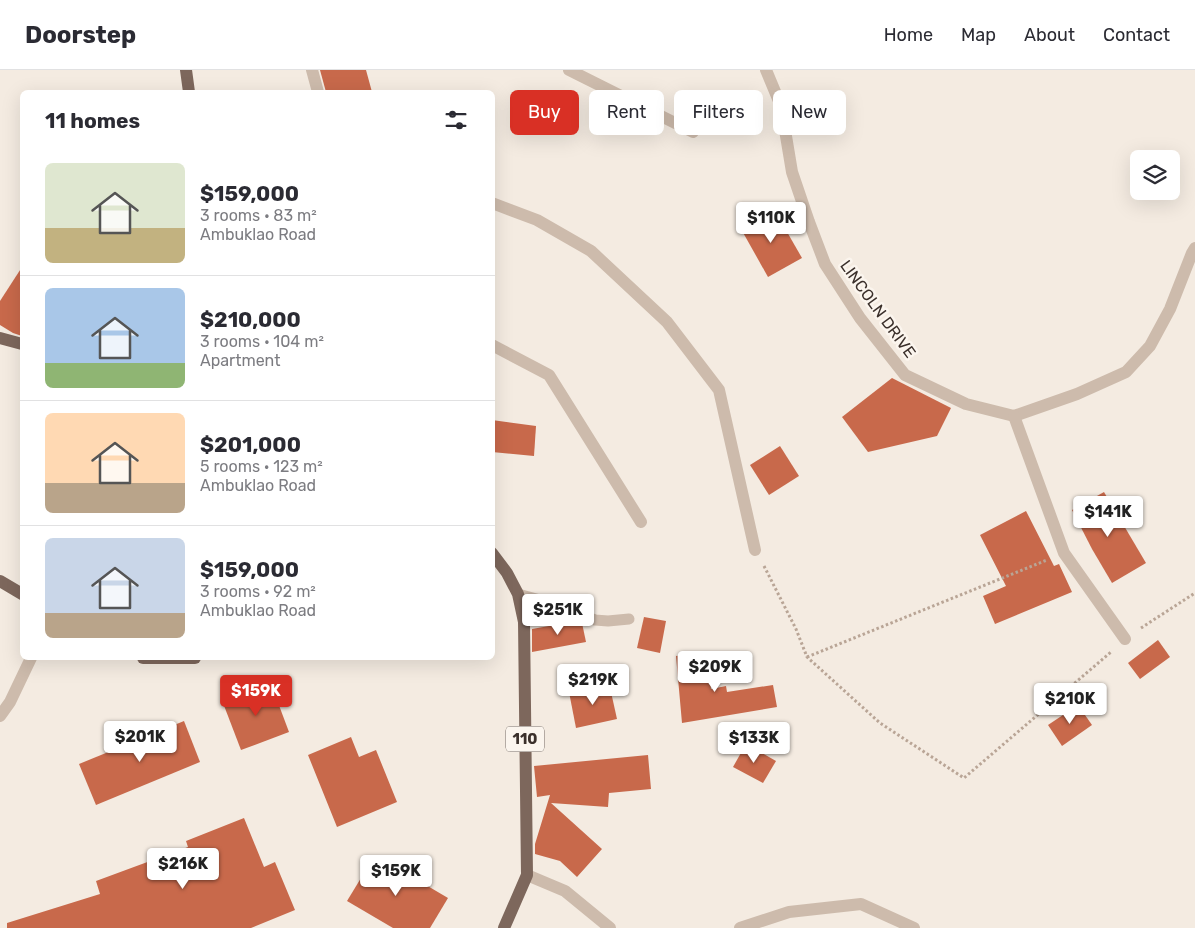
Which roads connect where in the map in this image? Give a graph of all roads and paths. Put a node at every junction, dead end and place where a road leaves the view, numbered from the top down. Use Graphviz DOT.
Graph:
graph roads {
  1 [pos="186,70"];
  2 [pos="312,70"];
  3 [pos="569,70"];
  4 [pos="766,70"];
  5 [pos="189,90"];
  6 [pos="317,90"];
  7 [pos="674,122"];
  8 [pos="495,204"];
  9 [pos="1195,248"];
  10 [pos="0,338"];
  11 [pos="20,343"];
  12 [pos="495,347"];
  13 [pos="1014,416"];
  14 [pos="641,522"];
  15 [pos="755,550"];
  16 [pos="1064,553"];
  17 [pos="495,557"];
  18 [pos="0,580"];
  19 [pos="20,593"];
  20 [pos="1195,593"];
  21 [pos="518,594"];
  22 [pos="629,620"];
  23 [pos="1125,639"];
  24 [pos="807,657"];
  25 [pos="30,660"];
  26 [pos="0,716"];
  27 [pos="527,874"];
  28 [pos="504,928"];
  29 [pos="610,928"];
  30 [pos="740,928"];
  31 [pos="914,928"];
  1 -- 5 [label="main road"];
  2 -- 6 [label="street"];
  3 -- 7 [label="street"];
  4 -- 13 [label="street, LINCOLN DRIVE"];
  8 -- 15 [label="street"];
  9 -- 13 [label="street"];
  10 -- 11 [label="main road"];
  12 -- 14 [label="street"];
  13 -- 16 [label="street"];
  15 -- 24 [label="path"];
  16 -- 23 [label="street"];
  16 -- 24 [label="path"];
  17 -- 21 [label="main road, 110"];
  18 -- 19 [label="main road"];
  20 -- 23 [label="path"];
  21 -- 22 [label="lane"];
  21 -- 27 [label="main road, 110"];
  23 -- 24 [label="path"];
  25 -- 26 [label="street"];
  27 -- 28 [label="main road, 110"];
  27 -- 29 [label="street"];
  30 -- 31 [label="street"];
}
